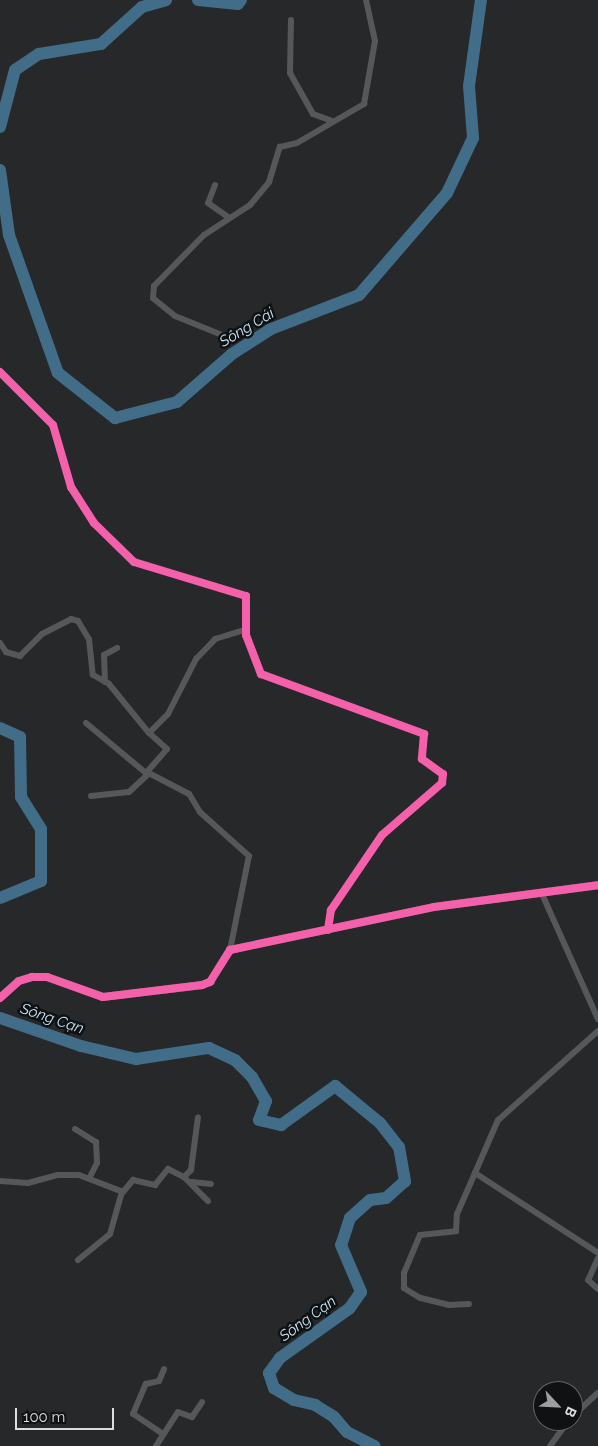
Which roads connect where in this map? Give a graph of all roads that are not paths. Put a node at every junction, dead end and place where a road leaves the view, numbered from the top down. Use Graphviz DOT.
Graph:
graph roads {
  1 [pos="366,0"];
  2 [pos="291,20"];
  3 [pos="333,122"];
  4 [pos="215,185"];
  5 [pos="228,217"];
  6 [pos="227,337"];
  7 [pos="0,372"];
  8 [pos="245,630"];
  9 [pos="0,643"];
  10 [pos="117,648"];
  11 [pos="105,682"];
  12 [pos="86,723"];
  13 [pos="149,733"];
  14 [pos="148,774"];
  15 [pos="91,796"];
  16 [pos="598,885"];
  17 [pos="542,894"];
  18 [pos="328,930"];
  19 [pos="230,950"];
  20 [pos="1,998"];
  21 [pos="598,1019"];
  22 [pos="598,1031"];
  23 [pos="198,1118"];
  24 [pos="76,1130"];
  25 [pos="475,1173"];
  26 [pos="90,1177"];
  27 [pos="184,1177"];
  28 [pos="0,1181"];
  29 [pos="192,1182"];
  30 [pos="211,1184"];
  31 [pos="122,1192"];
  32 [pos="208,1201"];
  33 [pos="598,1253"];
  34 [pos="598,1258"];
  35 [pos="78,1260"];
  36 [pos="598,1289"];
  37 [pos="469,1304"];
  38 [pos="164,1369"];
  39 [pos="598,1393"];
  40 [pos="202,1402"];
  41 [pos="583,1407"];
  42 [pos="561,1431"];
  43 [pos="163,1434"];
  44 [pos="156,1446"];
  45 [pos="550,1446"];
  1 -- 3 [label="street"];
  2 -- 3 [label="street"];
  3 -- 5 [label="street"];
  4 -- 5 [label="street"];
  5 -- 6 [label="street"];
  7 -- 8 [label="street"];
  8 -- 13 [label="street"];
  8 -- 18 [label="street"];
  9 -- 11 [label="street"];
  10 -- 11 [label="street"];
  11 -- 13 [label="street"];
  12 -- 14 [label="street"];
  13 -- 14 [label="street"];
  14 -- 15 [label="street"];
  14 -- 19 [label="street"];
  16 -- 17 [label="street"];
  17 -- 18 [label="street"];
  17 -- 21 [label="street"];
  18 -- 19 [label="street"];
  19 -- 20 [label="street"];
  22 -- 25 [label="street"];
  23 -- 27 [label="street"];
  24 -- 26 [label="street"];
  25 -- 33 [label="street"];
  25 -- 37 [label="street"];
  26 -- 28 [label="street"];
  26 -- 31 [label="street"];
  27 -- 29 [label="street"];
  27 -- 31 [label="street"];
  29 -- 30 [label="street"];
  29 -- 32 [label="street"];
  31 -- 35 [label="street"];
  34 -- 36 [label="street"];
  38 -- 43 [label="street"];
  39 -- 41 [label="street"];
  40 -- 43 [label="street"];
  42 -- 45 [label="street"];
  43 -- 44 [label="street"];
}
